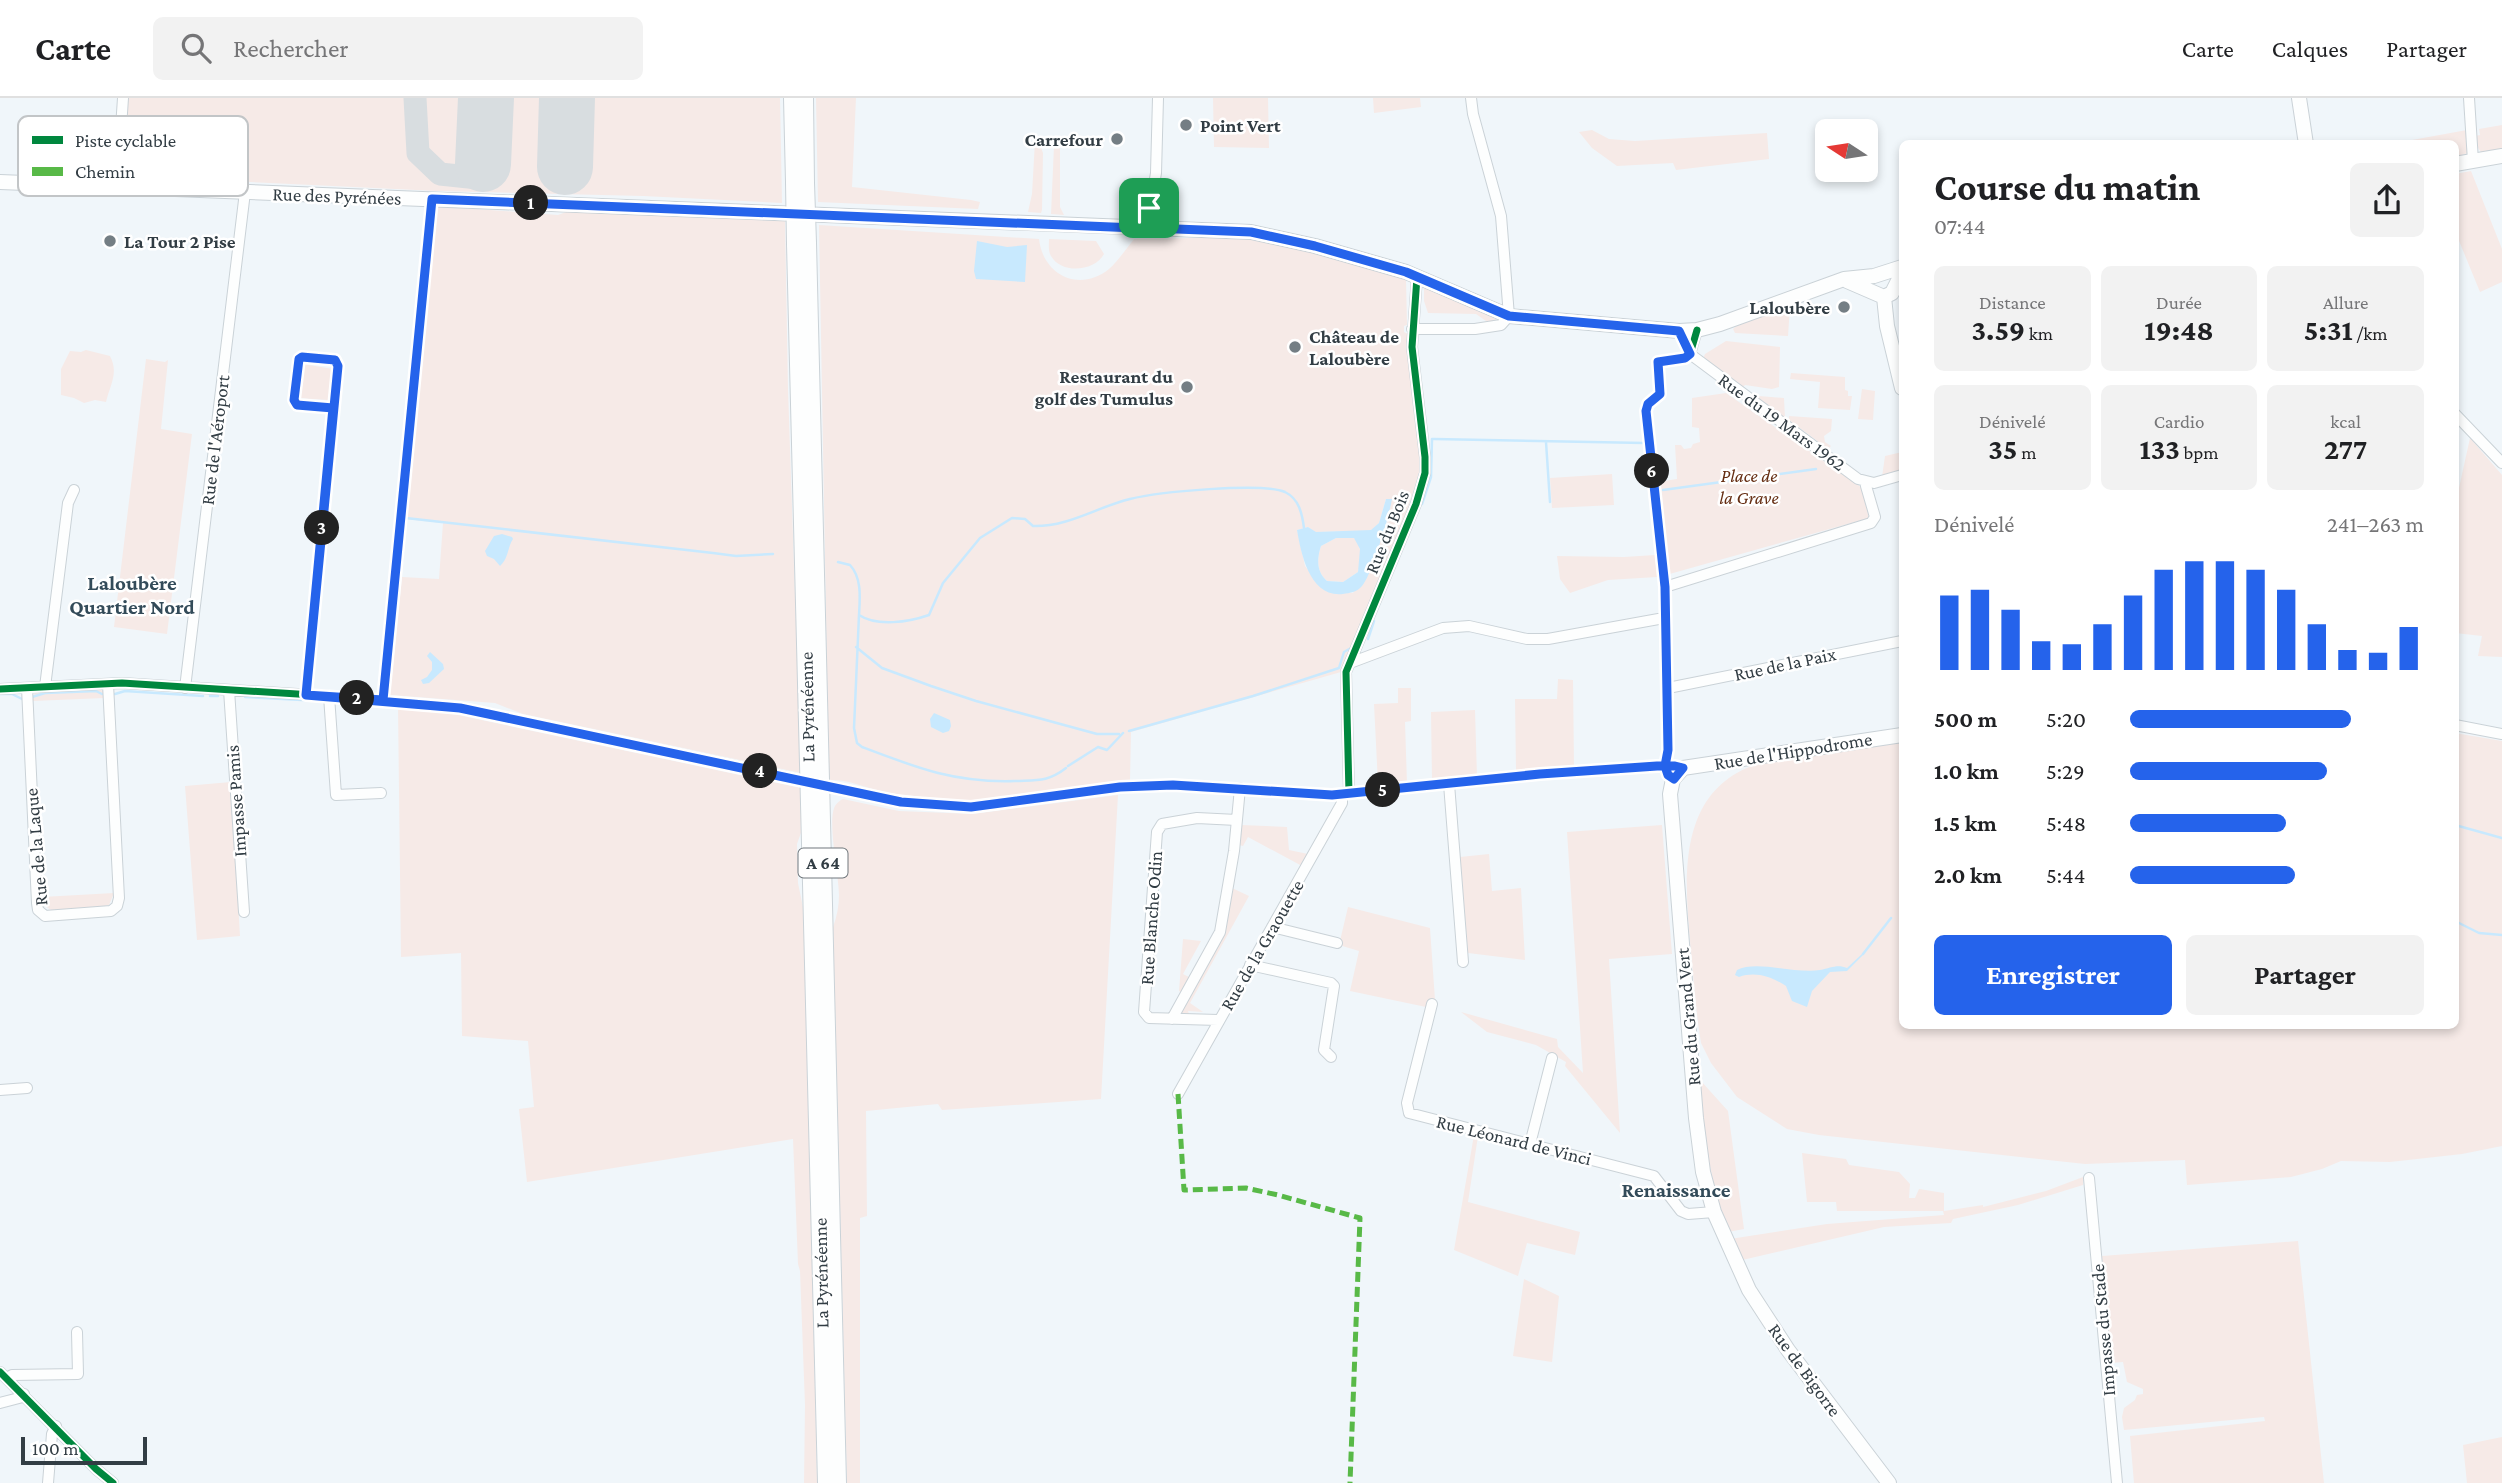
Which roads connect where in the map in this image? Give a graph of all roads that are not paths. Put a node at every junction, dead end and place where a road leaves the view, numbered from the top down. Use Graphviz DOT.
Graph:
graph roads {
  1 [pos="123,98"];
  2 [pos="792,98"];
  3 [pos="805,98"];
  4 [pos="1158,98"];
  5 [pos="1471,98"];
  6 [pos="2299,98"];
  7 [pos="2469,98"];
  8 [pos="122,116"];
  9 [pos="2305,140"];
  10 [pos="2502,156"];
  11 [pos="2473,161"];
  12 [pos="2459,163"];
  13 [pos="0,182"];
  14 [pos="800,182"];
  15 [pos="18,183"];
  16 [pos="1154,186"];
  17 [pos="248,192"];
  18 [pos="245,196"];
  19 [pos="432,199"];
  20 [pos="1149,208"];
  21 [pos="1131,227"];
  22 [pos="1152,228"];
  23 [pos="802,243"];
  24 [pos="1416,277"];
  25 [pos="1890,277"];
  26 [pos="1844,279"];
  27 [pos="1879,295"];
  28 [pos="1509,316"];
  29 [pos="1412,329"];
  30 [pos="1697,330"];
  31 [pos="1679,331"];
  32 [pos="1690,354"];
  33 [pos="1899,376"];
  34 [pos="333,408"];
  35 [pos="2459,418"];
  36 [pos="2502,463"];
  37 [pos="1899,476"];
  38 [pos="1867,482"];
  39 [pos="74,489"];
  40 [pos="1665,587"];
  41 [pos="1664,618"];
  42 [pos="1899,642"];
  43 [pos="1350,663"];
  44 [pos="108,684"];
  45 [pos="45,687"];
  46 [pos="27,688"];
  47 [pos="185,688"];
  48 [pos="1668,688"];
  49 [pos="0,689"];
  50 [pos="229,690"];
  51 [pos="306,695"];
  52 [pos="330,696"];
  53 [pos="383,700"];
  54 [pos="2459,726"];
  55 [pos="2502,734"];
  56 [pos="1899,736"];
  57 [pos="1665,766"];
  58 [pos="1678,774"];
  59 [pos="1449,783"];
  60 [pos="1240,788"];
  61 [pos="381,793"];
  62 [pos="1345,793"];
  63 [pos="1237,820"];
  64 [pos="244,912"];
  65 [pos="1272,927"];
  66 [pos="1338,943"];
  67 [pos="1463,962"];
  68 [pos="1250,965"];
  69 [pos="1432,1004"];
  70 [pos="1172,1019"];
  71 [pos="1218,1020"];
  72 [pos="1331,1057"];
  73 [pos="1552,1058"];
  74 [pos="27,1088"];
  75 [pos="0,1090"];
  76 [pos="1178,1094"];
  77 [pos="1531,1144"];
  78 [pos="2089,1178"];
  79 [pos="1714,1212"];
  80 [pos="1730,1251"];
  81 [pos="77,1332"];
  82 [pos="4,1375"];
  83 [pos="24,1394"];
  84 [pos="0,1404"];
  85 [pos="56,1426"];
  86 [pos="48,1483"];
  87 [pos="113,1483"];
  88 [pos="826,1483"];
  89 [pos="838,1483"];
  90 [pos="1889,1483"];
  91 [pos="2118,1483"];
  1 -- 8 [label="street"];
  2 -- 14 [label="highway, La Pyrénéenne / A 64"];
  3 -- 14 [label="highway, La Pyrénéenne / A 64"];
  4 -- 16 [label="street"];
  5 -- 28 [label="street"];
  6 -- 9 [label="main road"];
  7 -- 11 [label="street"];
  10 -- 11 [label="main road"];
  11 -- 12 [label="main road"];
  13 -- 15 [label="main road, Rue des Pyrénées"];
  14 -- 23 [label="highway, La Pyrénéenne / A 64, bridge"];
  16 -- 20 [label="street"];
  16 -- 21 [label="street"];
  17 -- 19 [label="main road, Rue des Pyrénées"];
  18 -- 47 [label="street, Rue de l'Aéroport"];
  19 -- 21 [label="main road, Rue des Pyrénées"];
  19 -- 53 [label="street"];
  20 -- 21 [label="street"];
  20 -- 22 [label="street"];
  21 -- 22 [label="main road, Rue des Pyrénées"];
  22 -- 24 [label="main road, Rue des Pyrénées"];
  23 -- 88 [label="highway, La Pyrénéenne / A 64"];
  23 -- 89 [label="highway, La Pyrénéenne / A 64"];
  24 -- 28 [label="main road, Rue des Pyrénées"];
  24 -- 29 [label="street, Rue du Bois"];
  25 -- 26 [label="main road"];
  25 -- 27 [label="main road"];
  25 -- 27 [label="main road"];
  26 -- 27 [label="main road"];
  26 -- 30 [label="main road"];
  27 -- 33 [label="main road"];
  28 -- 29 [label="street"];
  28 -- 31 [label="main road"];
  29 -- 43 [label="street, Rue du Bois"];
  30 -- 31 [label="main road"];
  30 -- 32 [label="street"];
  31 -- 32 [label="street, Rue du 19 Mars 1962"];
  32 -- 38 [label="street, Rue du 19 Mars 1962"];
  32 -- 40 [label="street"];
  34 -- 34 [label="street"];
  34 -- 51 [label="street"];
  35 -- 36 [label="street"];
  37 -- 38 [label="street, Rue du 19 Mars 1962"];
  38 -- 40 [label="street"];
  39 -- 45 [label="street"];
  40 -- 41 [label="street"];
  41 -- 43 [label="street"];
  41 -- 48 [label="street"];
  42 -- 48 [label="street, Rue de la Paix"];
  43 -- 62 [label="street, Rue du Bois"];
  44 -- 45 [label="street, Rue de l'Hippodrome"];
  44 -- 46 [label="street, Rue de la Laque"];
  44 -- 47 [label="street, Rue de l'Hippodrome"];
  45 -- 46 [label="street, Rue de l'Hippodrome"];
  46 -- 49 [label="street, Rue de l'Hippodrome"];
  47 -- 50 [label="street, Rue de l'Hippodrome"];
  48 -- 57 [label="street"];
  50 -- 51 [label="street, Rue de l'Hippodrome"];
  50 -- 64 [label="street, Impasse Pamis"];
  51 -- 52 [label="street, Rue de l'Hippodrome"];
  52 -- 53 [label="street, Rue de l'Hippodrome"];
  52 -- 61 [label="street"];
  53 -- 60 [label="street, Rue de l'Hippodrome, bridge"];
  54 -- 55 [label="street"];
  56 -- 58 [label="main road, Rue de l'Hippodrome"];
  57 -- 58 [label="street, Rue de l'Hippodrome"];
  57 -- 59 [label="street, Rue de l'Hippodrome"];
  58 -- 79 [label="main road, Rue du Grand Vert"];
  59 -- 62 [label="street, Rue de l'Hippodrome"];
  59 -- 67 [label="street"];
  60 -- 62 [label="street, Rue de l'Hippodrome"];
  60 -- 63 [label="street"];
  62 -- 65 [label="street, Rue de la Graouette"];
  63 -- 70 [label="street"];
  63 -- 70 [label="street, Rue Blanche Odin"];
  65 -- 66 [label="street"];
  65 -- 68 [label="street, Rue de la Graouette"];
  68 -- 71 [label="street, Rue de la Graouette"];
  68 -- 72 [label="street"];
  69 -- 77 [label="street, Rue Léonard de Vinci"];
  70 -- 71 [label="street, Rue Blanche Odin"];
  71 -- 76 [label="street, Rue de la Graouette"];
  73 -- 77 [label="street"];
  74 -- 75 [label="street"];
  77 -- 79 [label="street, Rue Léonard de Vinci"];
  78 -- 91 [label="street, Impasse du Stade"];
  79 -- 80 [label="main road, Rue du Grand Vert"];
  80 -- 90 [label="main road, Rue de Bigorre"];
  81 -- 82 [label="street"];
  82 -- 83 [label="street"];
  83 -- 84 [label="street"];
  83 -- 85 [label="street"];
  85 -- 86 [label="street"];
  85 -- 87 [label="street"];
}
